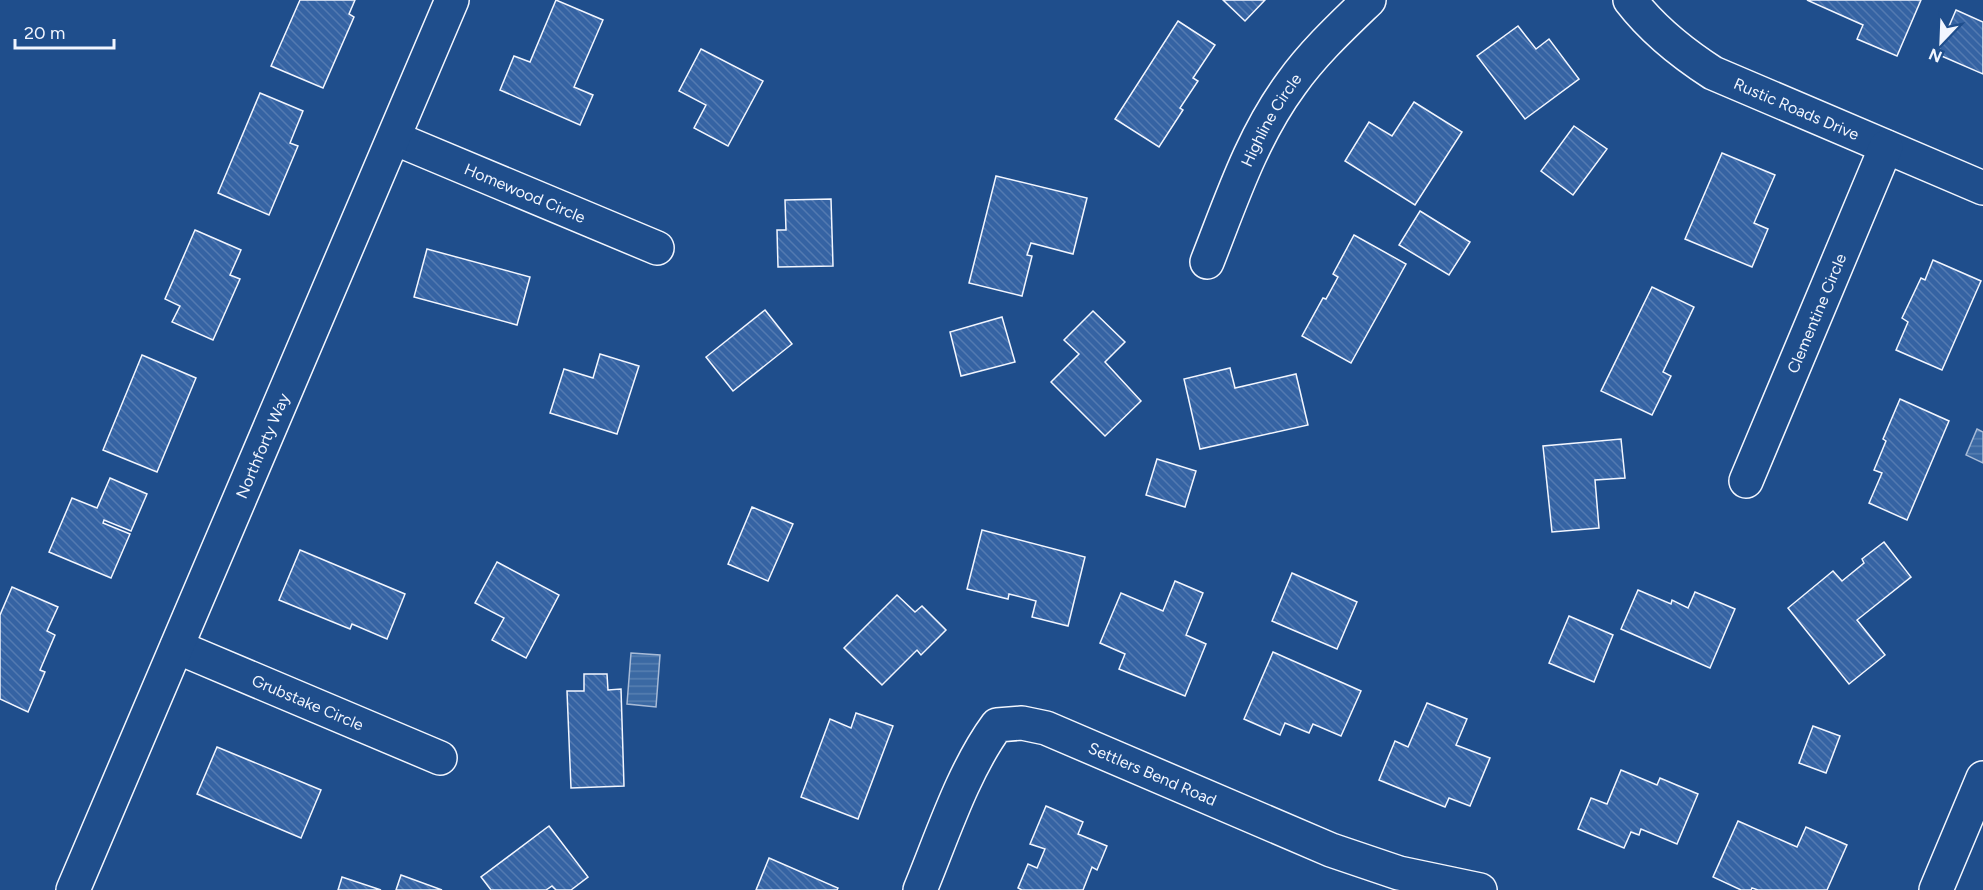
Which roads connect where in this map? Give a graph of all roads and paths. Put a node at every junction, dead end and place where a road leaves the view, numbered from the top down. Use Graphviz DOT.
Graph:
graph roads {
  1 [pos="452,0"];
  2 [pos="1369,0"];
  3 [pos="1630,0"];
  4 [pos="394,138"];
  5 [pos="1886,147"];
  6 [pos="1983,188"];
  7 [pos="657,248"];
  8 [pos="1207,262"];
  9 [pos="1746,481"];
  10 [pos="177,647"];
  11 [pos="440,758"];
  12 [pos="1983,778"];
  13 [pos="73,890"];
  14 [pos="920,890"];
  15 [pos="1480,890"];
  16 [pos="1935,890"];
  1 -- 4 [label="street, Northforty Way"];
  2 -- 8 [label="street, Highline Circle"];
  3 -- 5 [label="street, Rustic Roads Drive"];
  4 -- 7 [label="street, Homewood Circle"];
  4 -- 10 [label="street, Northforty Way"];
  5 -- 6 [label="street, Rustic Roads Drive"];
  5 -- 9 [label="street, Clementine Circle"];
  10 -- 11 [label="street, Grubstake Circle"];
  10 -- 13 [label="street, Northforty Way"];
  12 -- 16 [label="street"];
  14 -- 15 [label="street, Settlers Bend Road"];
}
